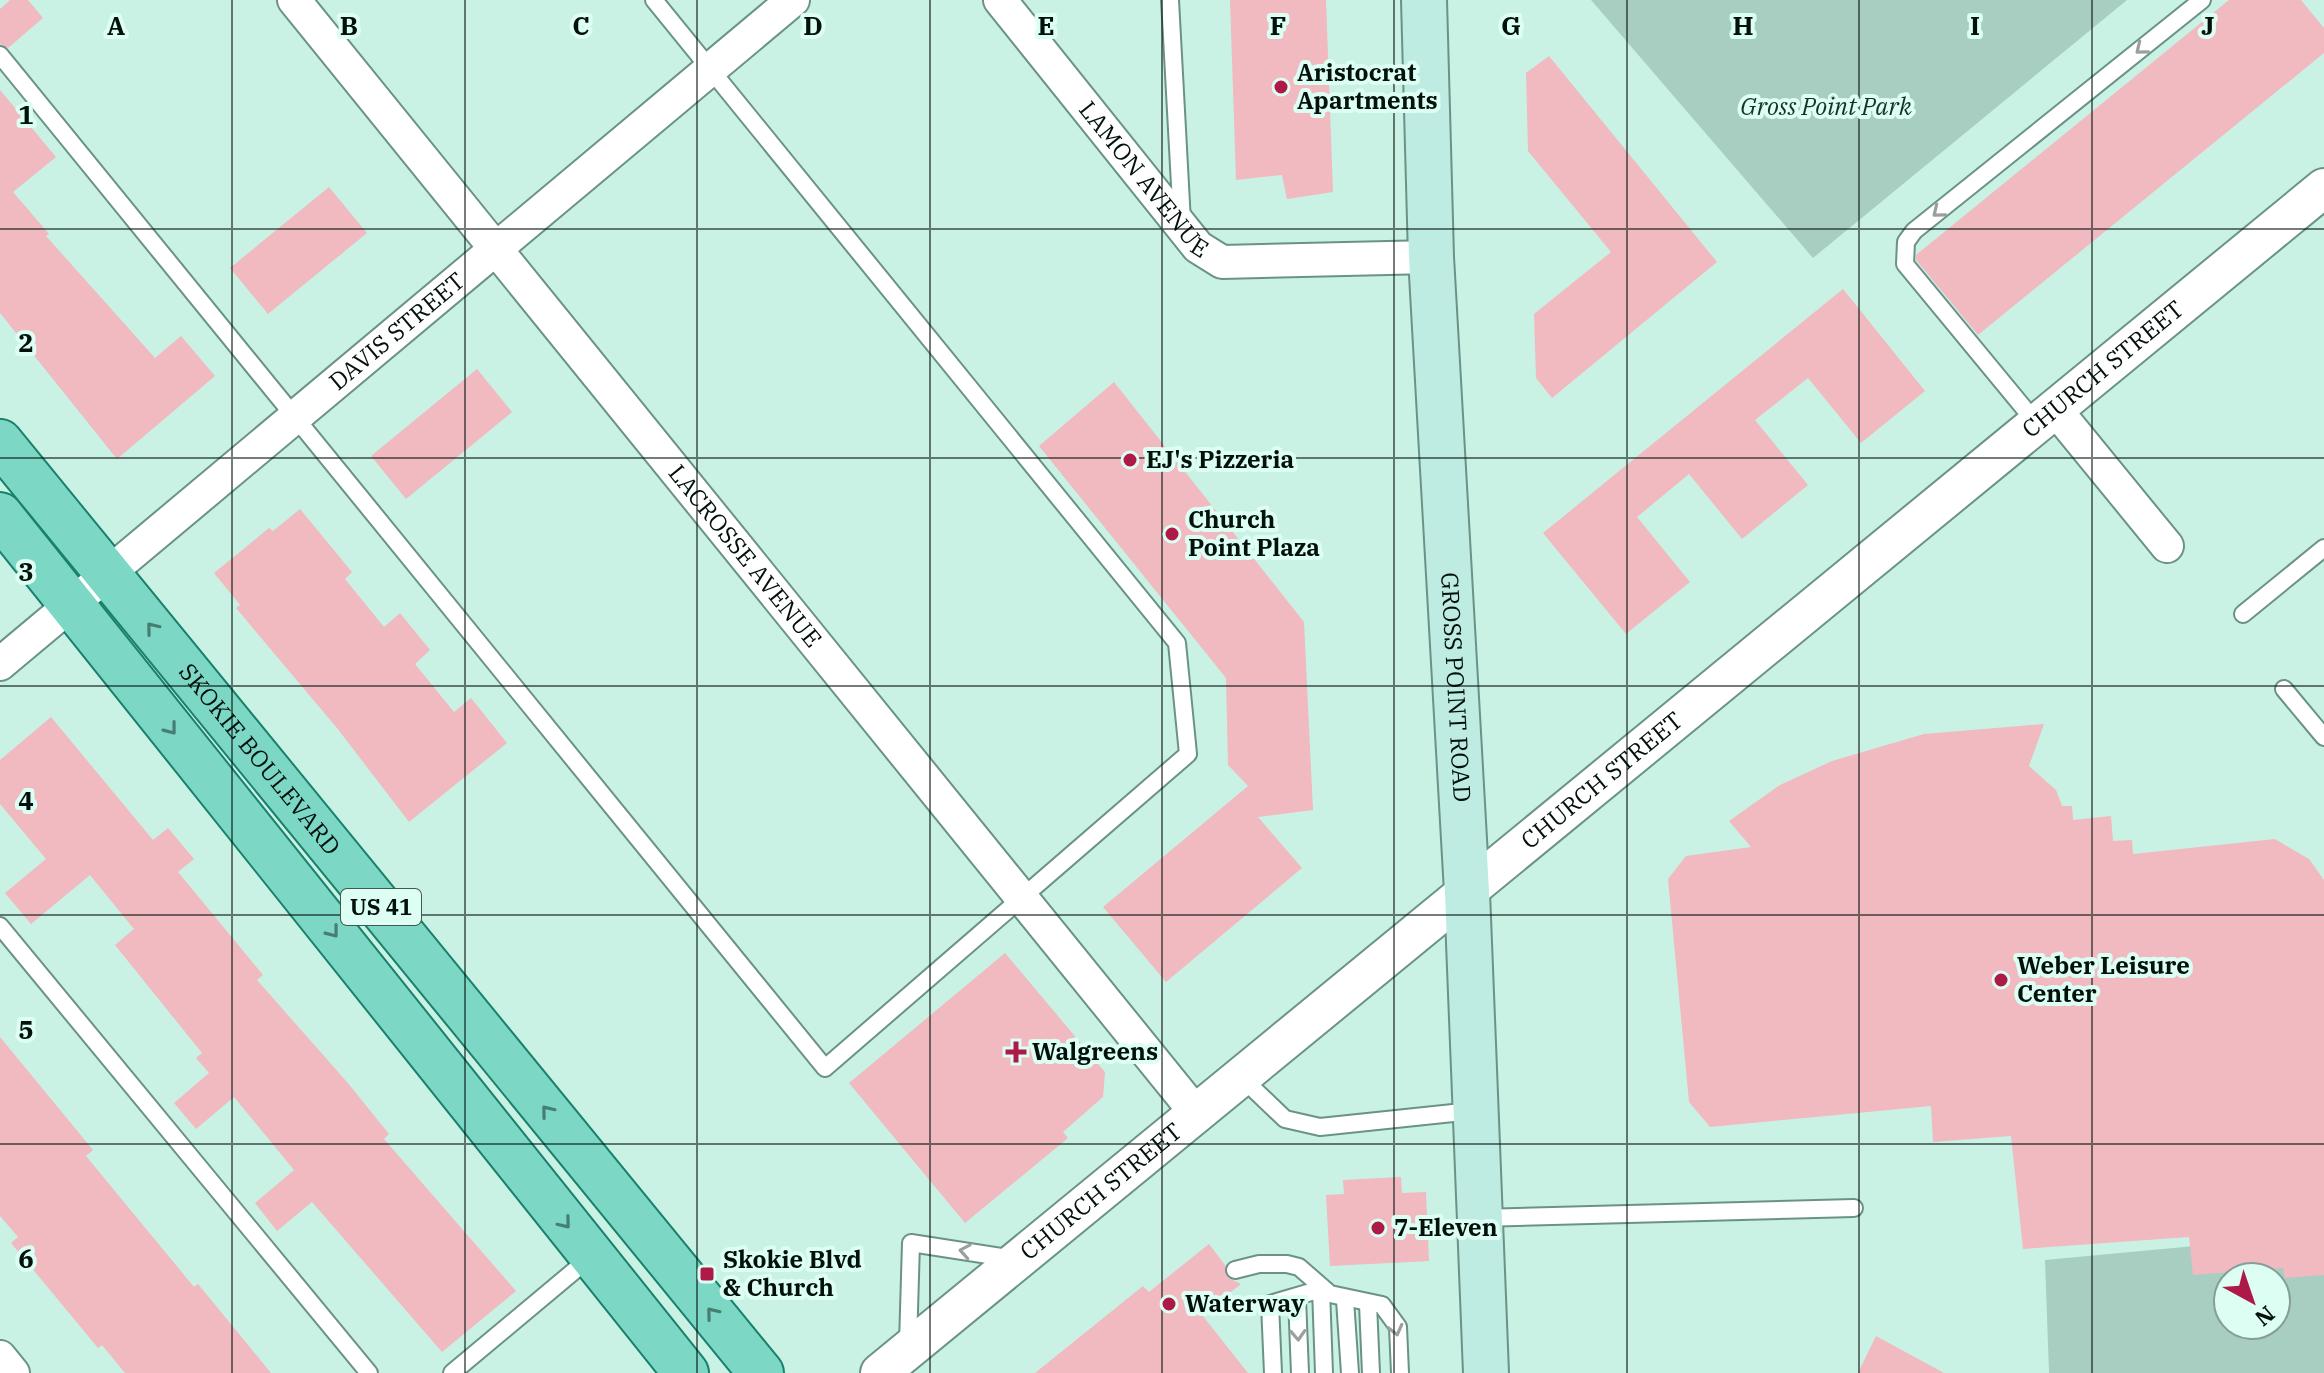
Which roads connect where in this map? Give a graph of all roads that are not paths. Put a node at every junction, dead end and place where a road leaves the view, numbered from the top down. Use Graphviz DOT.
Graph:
graph roads {
  1 [pos="294,0"];
  2 [pos="654,0"];
  3 [pos="793,0"];
  4 [pos="1000,0"];
  5 [pos="1170,0"];
  6 [pos="1424,0"];
  7 [pos="2202,0"];
  8 [pos="0,55"];
  9 [pos="710,69"];
  10 [pos="2324,188"];
  11 [pos="1182,227"];
  12 [pos="496,248"];
  13 [pos="1431,257"];
  14 [pos="2046,416"];
  15 [pos="294,417"];
  16 [pos="0,442"];
  17 [pos="0,515"];
  18 [pos="2167,546"];
  19 [pos="2324,548"];
  20 [pos="108,574"];
  21 [pos="72,604"];
  22 [pos="2243,614"];
  23 [pos="0,664"];
  24 [pos="2284,689"];
  25 [pos="2324,737"];
  26 [pos="1467,892"];
  27 [pos="1022,897"];
  28 [pos="0,926"];
  29 [pos="1241,1077"];
  30 [pos="1474,1111"];
  31 [pos="1196,1113"];
  32 [pos="1854,1208"];
  33 [pos="1478,1218"];
  34 [pos="592,1256"];
  35 [pos="1018,1260"];
  36 [pos="1235,1270"];
  37 [pos="1321,1289"];
  38 [pos="1297,1298"];
  39 [pos="1345,1300"];
  40 [pos="1368,1304"];
  41 [pos="0,1357"];
  42 [pos="894,1361"];
  43 [pos="1483,1369"];
  44 [pos="13,1373"];
  45 [pos="369,1373"];
  46 [pos="452,1373"];
  47 [pos="686,1373"];
  48 [pos="761,1373"];
  49 [pos="1273,1373"];
  50 [pos="1300,1373"];
  51 [pos="1324,1373"];
  52 [pos="1350,1373"];
  53 [pos="1371,1373"];
  54 [pos="1400,1373"];
  1 -- 12 [label="street, LACROSSE AVENUE"];
  2 -- 9 [label="lane"];
  3 -- 9 [label="street, DAVIS STREET"];
  4 -- 11 [label="street, LAMON AVENUE"];
  5 -- 11 [label="lane"];
  6 -- 13 [label="main road, GROSS POINT ROAD"];
  7 -- 14 [label="lane, one-way"];
  8 -- 15 [label="lane"];
  9 -- 12 [label="street, DAVIS STREET"];
  9 -- 27 [label="lane"];
  10 -- 14 [label="street, CHURCH STREET"];
  11 -- 13 [label="street, LAMON AVENUE"];
  12 -- 15 [label="street, DAVIS STREET"];
  12 -- 27 [label="street, LACROSSE AVENUE"];
  13 -- 26 [label="main road, GROSS POINT ROAD"];
  14 -- 18 [label="street"];
  14 -- 26 [label="street, CHURCH STREET"];
  15 -- 20 [label="street, DAVIS STREET"];
  15 -- 27 [label="lane"];
  16 -- 20 [label="main road, SKOKIE BOULEVARD / US 41"];
  17 -- 21 [label="main road, SKOKIE BOULEVARD / US 41"];
  19 -- 22 [label="lane"];
  20 -- 21 [label="street, DAVIS STREET"];
  48 -- 20 [label="main road, SKOKIE BOULEVARD / US 41, one-way"];
  21 -- 23 [label="street, DAVIS STREET"];
  21 -- 34 [label="main road, SKOKIE BOULEVARD / US 41, one-way"];
  24 -- 25 [label="lane"];
  26 -- 29 [label="street, CHURCH STREET"];
  26 -- 30 [label="main road, GROSS POINT ROAD"];
  27 -- 31 [label="street, LACROSSE AVENUE"];
  28 -- 45 [label="lane"];
  29 -- 30 [label="lane"];
  29 -- 31 [label="street, CHURCH STREET"];
  30 -- 33 [label="main road, GROSS POINT ROAD"];
  31 -- 35 [label="street, CHURCH STREET"];
  32 -- 33 [label="lane"];
  33 -- 43 [label="main road, GROSS POINT ROAD"];
  34 -- 46 [label="lane"];
  34 -- 47 [label="main road, SKOKIE BOULEVARD / US 41"];
  35 -- 42 [label="street, CHURCH STREET"];
  35 -- 42 [label="lane, one-way"];
  36 -- 37 [label="lane"];
  37 -- 38 [label="lane"];
  37 -- 39 [label="lane"];
  37 -- 51 [label="lane"];
  38 -- 49 [label="lane"];
  38 -- 50 [label="lane, one-way"];
  39 -- 40 [label="lane"];
  39 -- 52 [label="lane"];
  40 -- 53 [label="lane"];
  40 -- 54 [label="lane, one-way"];
  41 -- 44 [label="street"];
}
